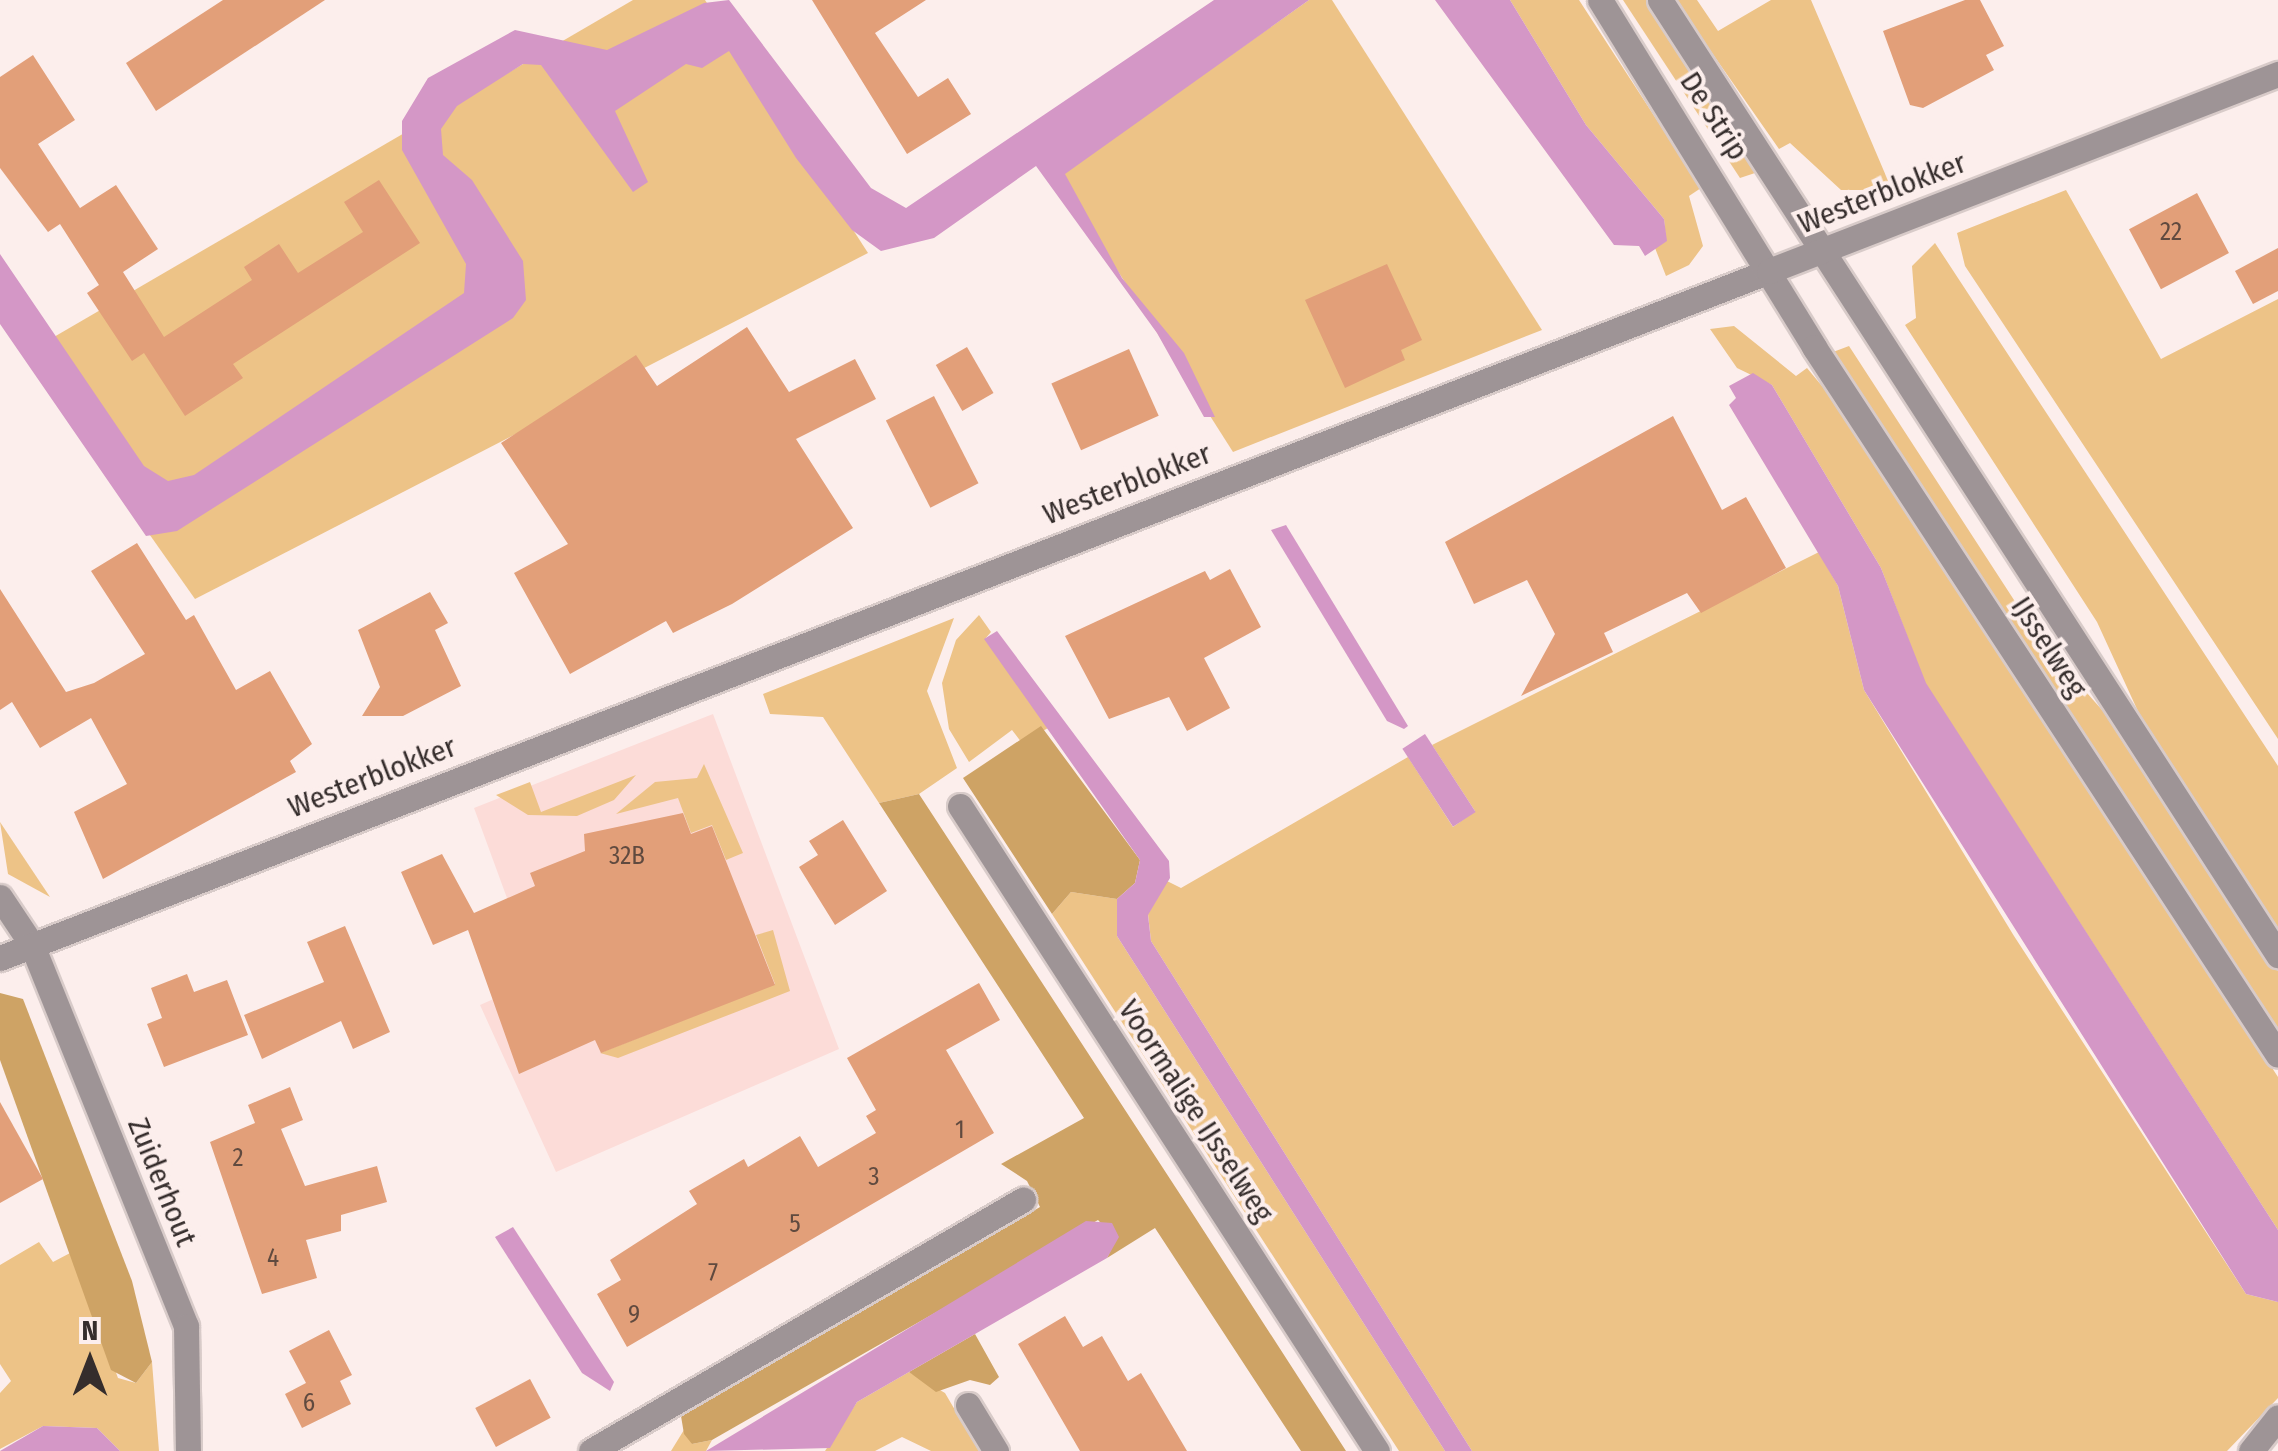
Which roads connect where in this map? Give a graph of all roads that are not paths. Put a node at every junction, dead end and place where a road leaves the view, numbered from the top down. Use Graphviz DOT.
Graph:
graph roads {
  1 [pos="1600,0"];
  2 [pos="1660,0"];
  3 [pos="2278,74"];
  4 [pos="1820,251"];
  5 [pos="1769,272"];
  6 [pos="960,806"];
  7 [pos="0,897"];
  8 [pos="32,945"];
  9 [pos="2278,955"];
  10 [pos="0,958"];
  11 [pos="2278,1056"];
  12 [pos="1022,1200"];
  13 [pos="968,1405"];
  14 [pos="2278,1417"];
  15 [pos="630,1441"];
  16 [pos="188,1451"];
  17 [pos="590,1451"];
  18 [pos="996,1451"];
  19 [pos="1377,1451"];
  20 [pos="2251,1451"];
  1 -- 5 [label="street, De Strip"];
  2 -- 4 [label="street, De Strip"];
  3 -- 4 [label="street, Westerblokker"];
  4 -- 5 [label="street, Westerblokker"];
  4 -- 9 [label="street, IJsselweg"];
  5 -- 8 [label="street, Westerblokker"];
  5 -- 11 [label="street, IJsselweg"];
  6 -- 19 [label="street, Voormalige IJsselweg"];
  7 -- 8 [label="street, Zuiderhout"];
  8 -- 10 [label="street, Westerblokker"];
  8 -- 16 [label="street, Zuiderhout"];
  12 -- 15 [label="street"];
  13 -- 18 [label="street"];
  14 -- 20 [label="street"];
  15 -- 17 [label="street"];
}
